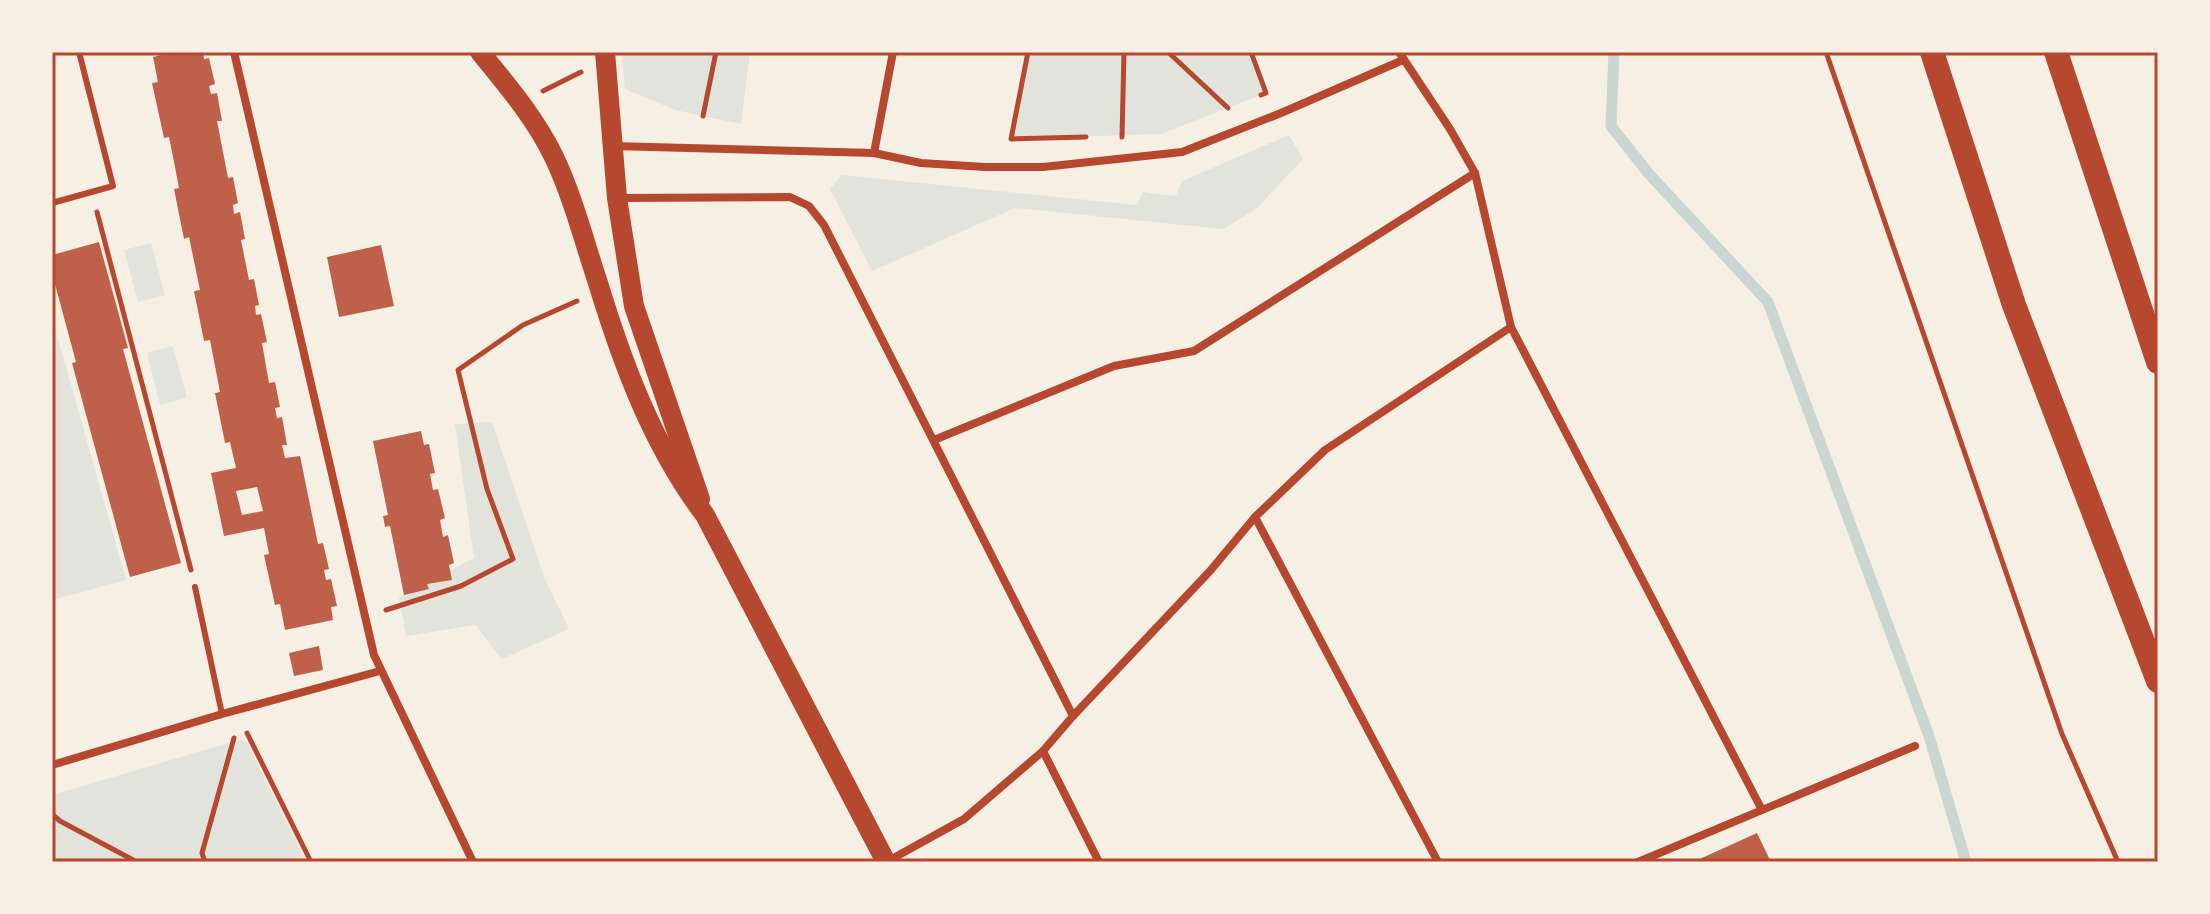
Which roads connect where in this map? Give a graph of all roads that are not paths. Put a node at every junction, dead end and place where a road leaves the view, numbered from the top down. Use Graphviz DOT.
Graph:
graph roads {
  1 [pos="79,52"];
  2 [pos="234,52"];
  3 [pos="480,52"];
  4 [pos="893,52"];
  5 [pos="1932,52"];
  6 [pos="2056,52"];
  7 [pos="1401,56"];
  8 [pos="598,59"];
  9 [pos="611,146"];
  10 [pos="874,153"];
  11 [pos="1475,173"];
  12 [pos="617,198"];
  13 [pos="52,203"];
  14 [pos="1511,327"];
  15 [pos="2158,362"];
  16 [pos="934,440"];
  17 [pos="705,515"];
  18 [pos="1255,517"];
  19 [pos="195,587"];
  20 [pos="380,671"];
  21 [pos="2158,681"];
  22 [pos="222,714"];
  23 [pos="1073,716"];
  24 [pos="1915,746"];
  25 [pos="1043,751"];
  26 [pos="52,765"];
  27 [pos="1762,810"];
  28 [pos="473,862"];
  29 [pos="887,862"];
  30 [pos="1099,862"];
  31 [pos="1438,862"];
  32 [pos="1638,862"];
  1 -- 13 [label="lane"];
  2 -- 20 [label="street"];
  3 -- 17 [label="main road"];
  4 -- 10 [label="street"];
  5 -- 21 [label="highway"];
  6 -- 15 [label="highway"];
  7 -- 10 [label="street"];
  7 -- 11 [label="street"];
  8 -- 9 [label="main road"];
  9 -- 10 [label="street"];
  9 -- 12 [label="main road"];
  11 -- 14 [label="street"];
  11 -- 16 [label="street"];
  12 -- 16 [label="street"];
  12 -- 17 [label="main road"];
  14 -- 18 [label="street"];
  14 -- 27 [label="street"];
  16 -- 23 [label="street"];
  17 -- 29 [label="main road"];
  18 -- 23 [label="street"];
  18 -- 31 [label="street"];
  19 -- 22 [label="lane"];
  20 -- 22 [label="street"];
  20 -- 28 [label="street"];
  22 -- 26 [label="street"];
  23 -- 25 [label="street"];
  24 -- 27 [label="street"];
  25 -- 29 [label="street"];
  25 -- 30 [label="street"];
  27 -- 32 [label="street"];
}
